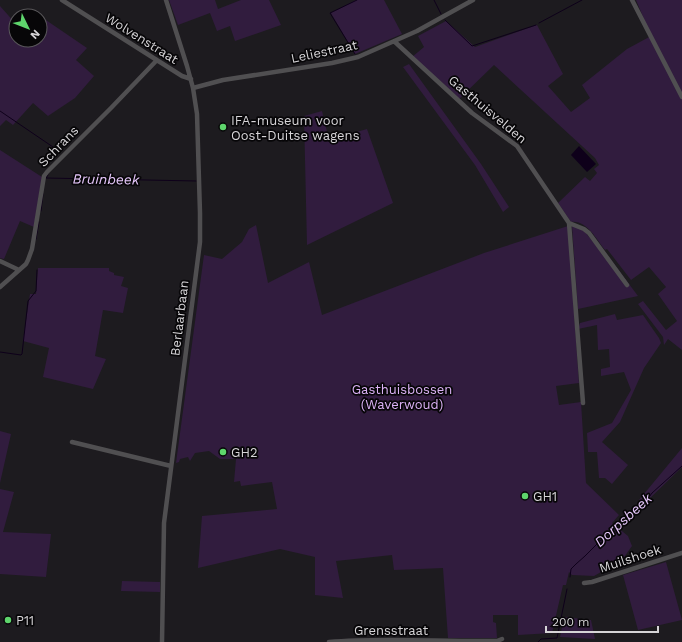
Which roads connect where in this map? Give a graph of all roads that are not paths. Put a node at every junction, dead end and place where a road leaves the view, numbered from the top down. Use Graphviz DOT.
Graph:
graph roads {
  1 [pos="62,0"];
  2 [pos="166,0"];
  3 [pos="473,0"];
  4 [pos="632,0"];
  5 [pos="395,42"];
  6 [pos="157,60"];
  7 [pos="191,79"];
  8 [pos="193,88"];
  9 [pos="682,97"];
  10 [pos="569,223"];
  11 [pos="0,261"];
  12 [pos="19,270"];
  13 [pos="627,285"];
  14 [pos="0,287"];
  15 [pos="583,403"];
  16 [pos="72,442"];
  17 [pos="171,466"];
  18 [pos="682,553"];
  19 [pos="584,583"];
  20 [pos="502,639"];
  21 [pos="162,642"];
  22 [pos="329,642"];
  23 [pos="452,642"];
  1 -- 6 [label="street, Wolvenstraat"];
  2 -- 7 [label="street, Berlaarbaan"];
  3 -- 5 [label="street, Leliestraat"];
  4 -- 9 [label="street"];
  5 -- 8 [label="street, Leliestraat"];
  5 -- 10 [label="street, Gasthuisvelden"];
  6 -- 7 [label="street, Wolvenstraat"];
  6 -- 12 [label="street, Schrans"];
  7 -- 8 [label="street, Berlaarbaan"];
  8 -- 17 [label="street, Berlaarbaan"];
  10 -- 13 [label="street, Gasthuisvelden"];
  10 -- 15 [label="street, Gasthuisvelden"];
  11 -- 12 [label="street"];
  12 -- 14 [label="street, Schrans"];
  16 -- 17 [label="street"];
  17 -- 21 [label="street, Berlaarbaan"];
  18 -- 19 [label="street, Muilshoek"];
  20 -- 23 [label="street, Grensstraat"];
  22 -- 23 [label="street, Grensstraat"];
}
